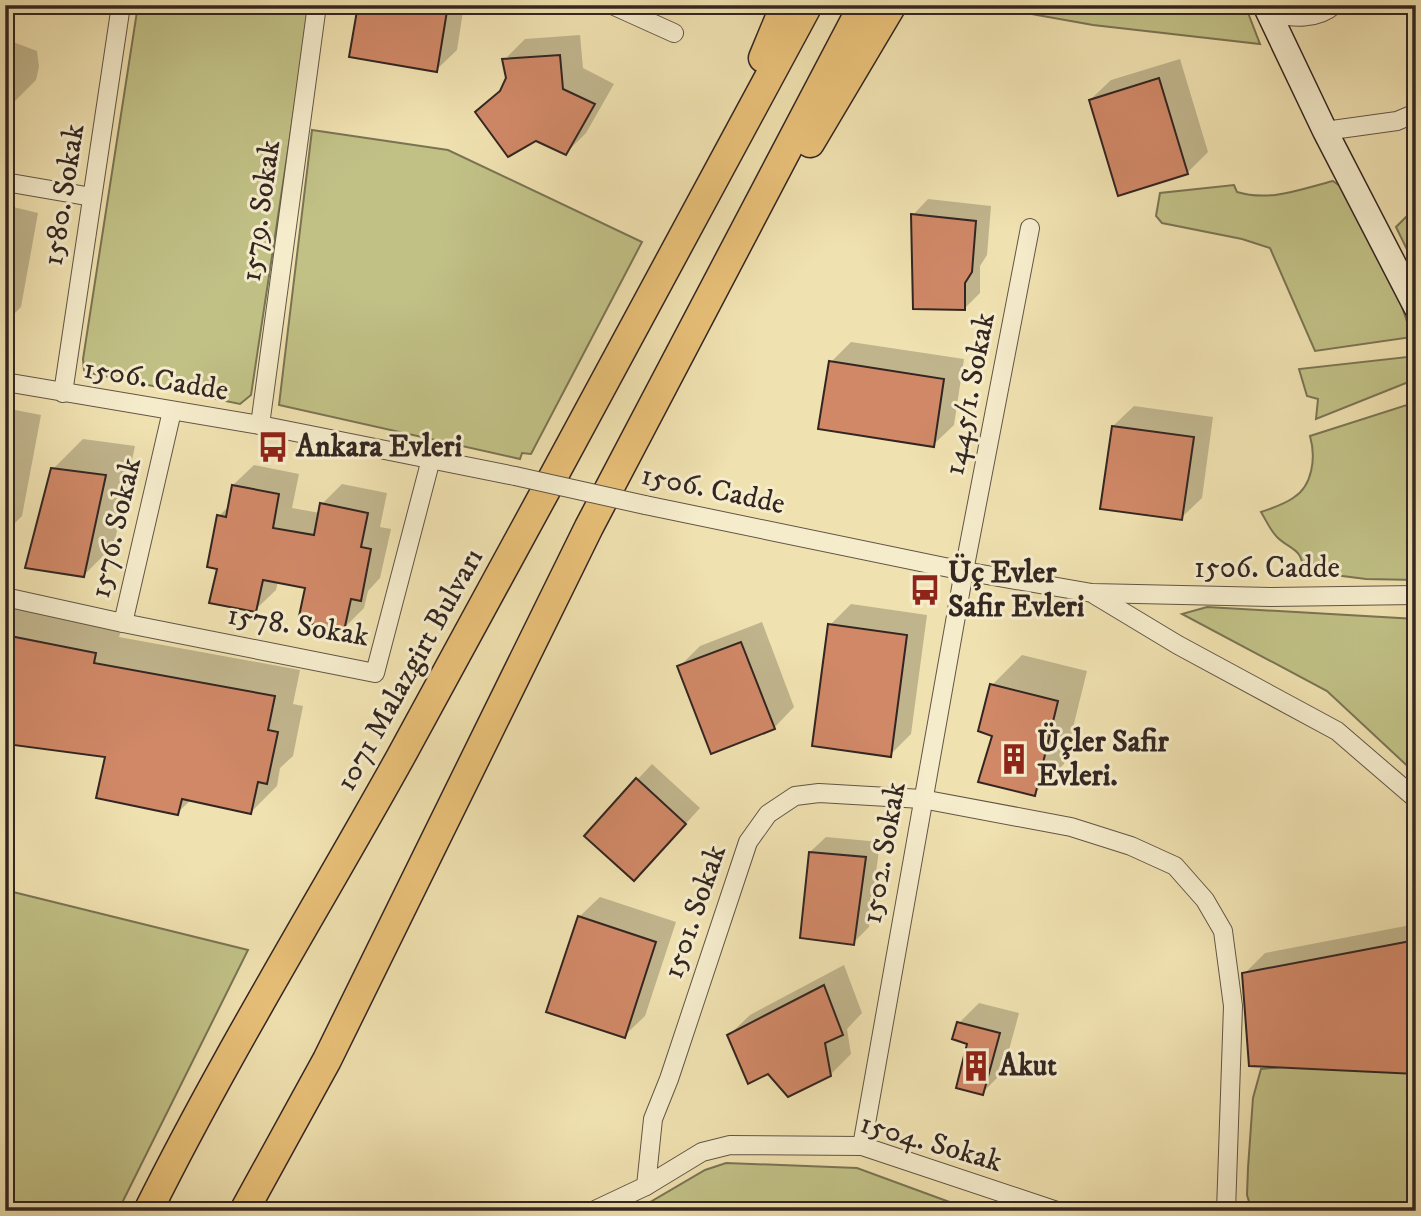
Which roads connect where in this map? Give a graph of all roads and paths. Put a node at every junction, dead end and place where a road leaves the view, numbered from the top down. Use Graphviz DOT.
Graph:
graph roads {
  1 [pos="121,5"];
  2 [pos="317,5"];
  3 [pos="612,5"];
  4 [pos="785,5"];
  5 [pos="808,5"];
  6 [pos="863,5"];
  7 [pos="892,5"];
  8 [pos="1334,5"];
  9 [pos="1267,10"];
  10 [pos="674,33"];
  11 [pos="1416,113"];
  12 [pos="1325,131"];
  13 [pos="725,159"];
  14 [pos="5,182"];
  15 [pos="92,197"];
  16 [pos="1030,228"];
  17 [pos="718,278"];
  18 [pos="1416,307"];
  19 [pos="5,382"];
  20 [pos="62,393"];
  21 [pos="172,411"];
  22 [pos="260,425"];
  23 [pos="431,459"];
  24 [pos="964,571"];
  25 [pos="1092,593"];
  26 [pos="1416,596"];
  27 [pos="5,597"];
  28 [pos="122,623"];
  29 [pos="922,799"];
  30 [pos="1416,799"];
  31 [pos="862,1146"];
  32 [pos="646,1186"];
  33 [pos="148,1211"];
  34 [pos="244,1211"];
  35 [pos="593,1211"];
  36 [pos="1057,1211"];
  37 [pos="1226,1211"];
  1 -- 15 [label="street, 1580. Sokak"];
  2 -- 22 [label="street, 1579. Sokak"];
  3 -- 10 [label="street"];
  4 -- 13 [label="main road, 1071 Malazgirt Bulvarı"];
  5 -- 13 [label="main road, 1071 Malazgirt Bulvarı"];
  6 -- 17 [label="main road"];
  7 -- 17 [label="main road"];
  8 -- 9 [label="street"];
  9 -- 12 [label="street"];
  11 -- 12 [label="street"];
  12 -- 18 [label="street"];
  13 -- 33 [label="main road, 1071 Malazgirt Bulvarı"];
  14 -- 15 [label="street"];
  15 -- 20 [label="street, 1580. Sokak"];
  16 -- 24 [label="street, 1445/1. Sokak"];
  17 -- 34 [label="main road"];
  19 -- 20 [label="street, 1506. Cadde"];
  20 -- 21 [label="street, 1506. Cadde"];
  21 -- 22 [label="street, 1506. Cadde"];
  21 -- 28 [label="street, 1576. Sokak"];
  22 -- 23 [label="street, 1506. Cadde"];
  23 -- 24 [label="street, 1506. Cadde, bridge"];
  23 -- 28 [label="street, 1578. Sokak"];
  24 -- 25 [label="street, 1506. Cadde"];
  24 -- 29 [label="street, 1502. Sokak"];
  25 -- 26 [label="street, 1506. Cadde"];
  25 -- 30 [label="street"];
  27 -- 28 [label="street, 1576. Sokak"];
  29 -- 31 [label="street, 1502. Sokak"];
  29 -- 32 [label="street, 1501. Sokak"];
  29 -- 37 [label="street, 1501. Sokak"];
  31 -- 32 [label="street, 1504. Sokak"];
  31 -- 36 [label="street, 1504. Sokak"];
  32 -- 35 [label="street, 1504. Sokak"];
}
